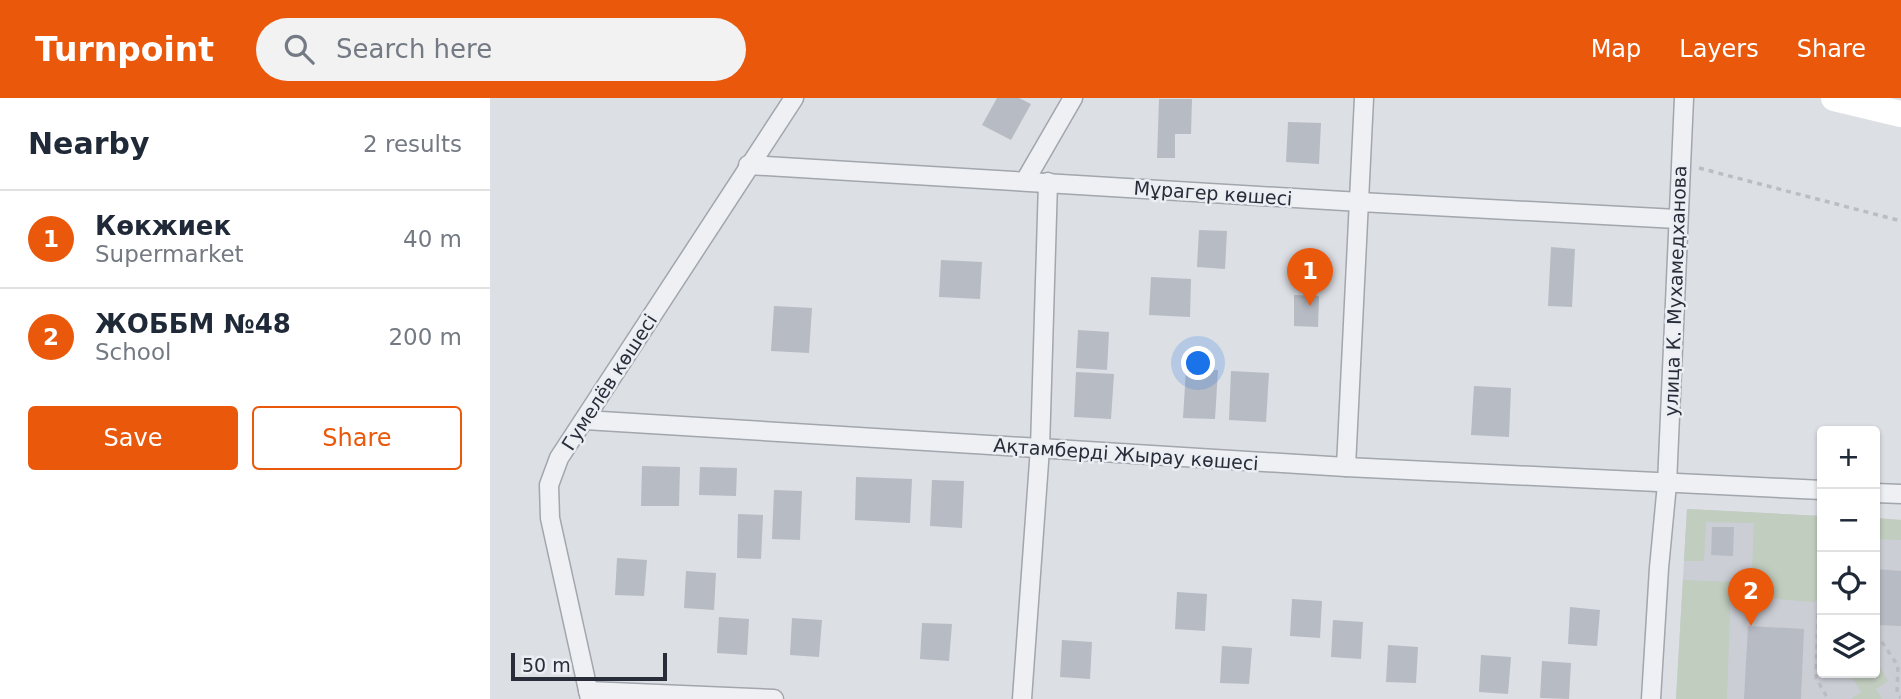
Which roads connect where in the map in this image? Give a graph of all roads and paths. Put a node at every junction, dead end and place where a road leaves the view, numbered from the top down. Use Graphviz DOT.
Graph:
graph roads {
  1 [pos="794,98"];
  2 [pos="1073,98"];
  3 [pos="1364,98"];
  4 [pos="1684,98"];
  5 [pos="1834,98"];
  6 [pos="1901,114"];
  7 [pos="1681,163"];
  8 [pos="748,165"];
  9 [pos="1025,181"];
  10 [pos="1048,182"];
  11 [pos="1360,202"];
  12 [pos="1677,219"];
  13 [pos="1901,221"];
  14 [pos="585,420"];
  15 [pos="1040,448"];
  16 [pos="1346,467"];
  17 [pos="1667,484"];
  18 [pos="1817,490"];
  19 [pos="1880,493"];
  20 [pos="1901,494"];
  21 [pos="1880,639"];
  22 [pos="1817,660"];
  23 [pos="589,695"];
  24 [pos="1901,698"];
  25 [pos="774,699"];
  26 [pos="1022,699"];
  27 [pos="1651,699"];
  28 [pos="1828,699"];
  1 -- 8 [label="street, Гумелёв көшесі"];
  2 -- 9 [label="street"];
  3 -- 11 [label="street"];
  4 -- 7 [label="street, улица К. Мухамедханова"];
  5 -- 6 [label="main road"];
  7 -- 12 [label="street, улица К. Мухамедханова"];
  7 -- 13 [label="path"];
  8 -- 9 [label="street, Мұрагер көшесі"];
  8 -- 14 [label="street, Гумелёв көшесі"];
  9 -- 10 [label="street, Мұрагер көшесі"];
  10 -- 11 [label="street, Мұрагер көшесі"];
  10 -- 15 [label="street"];
  11 -- 12 [label="street, Мұрагер көшесі"];
  11 -- 16 [label="street"];
  12 -- 17 [label="street, улица К. Мухамедханова"];
  14 -- 15 [label="street, Ақтамберді Жырау көшесі"];
  14 -- 23 [label="street, Гумелёв көшесі"];
  15 -- 16 [label="street, Ақтамберді Жырау көшесі"];
  15 -- 26 [label="street"];
  16 -- 17 [label="street, Ақтамберді Жырау көшесі"];
  17 -- 18 [label="street, Ақтамберді Жырау көшесі"];
  17 -- 27 [label="street, улица К. Мухамедханова"];
  19 -- 20 [label="street"];
  21 -- 24 [label="path"];
  22 -- 28 [label="path"];
  23 -- 25 [label="street"];
}
